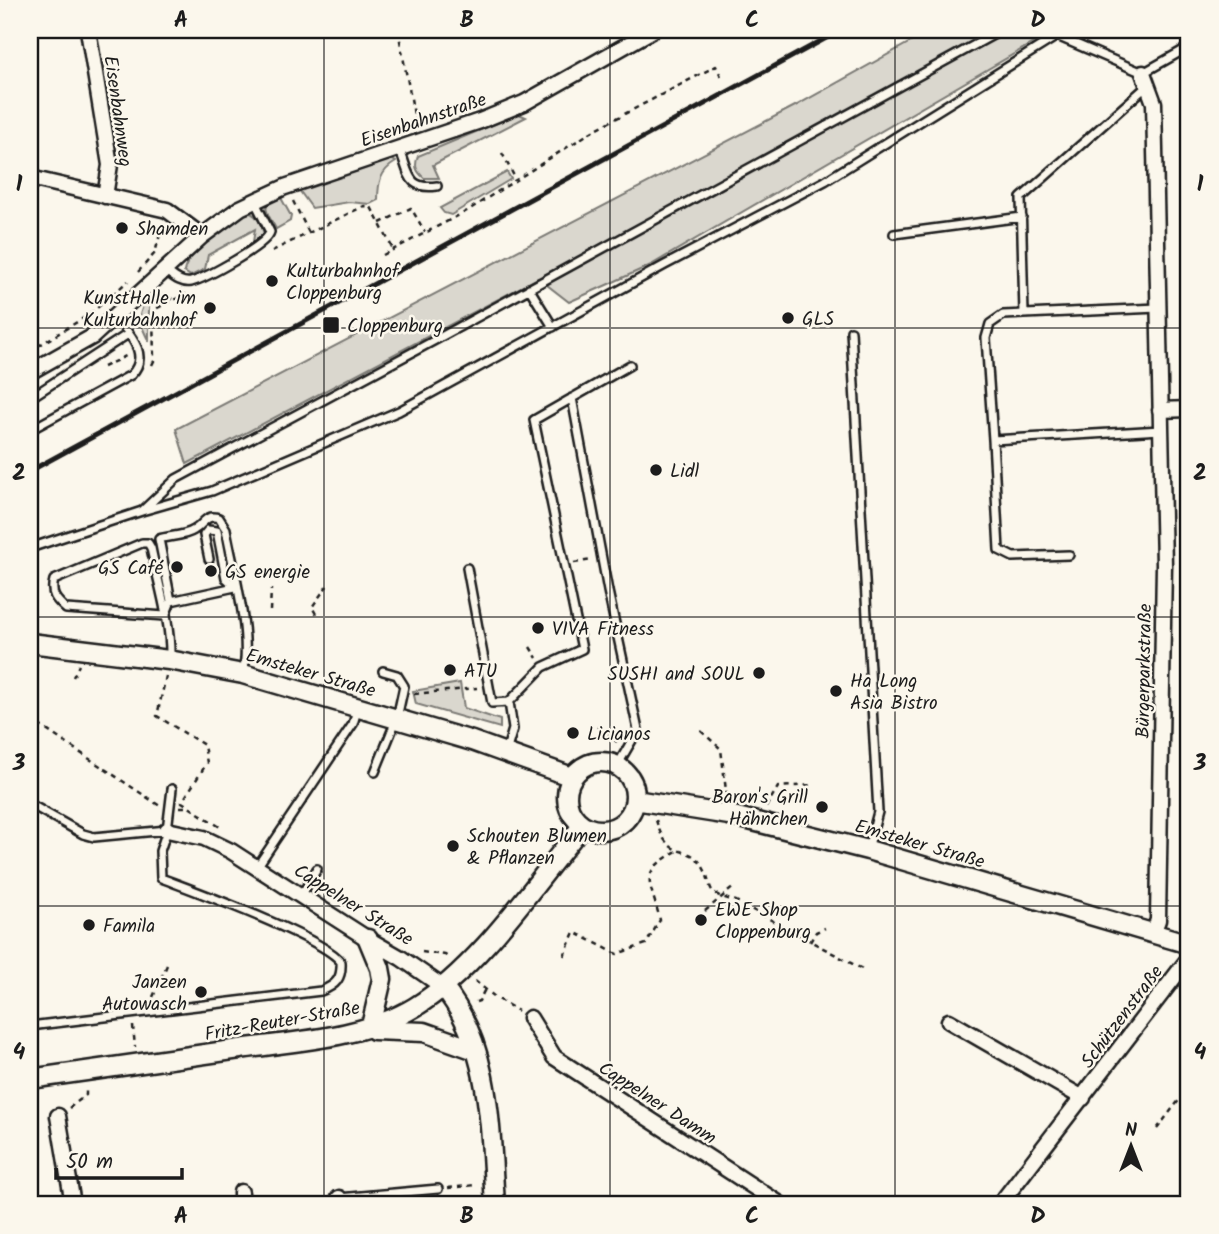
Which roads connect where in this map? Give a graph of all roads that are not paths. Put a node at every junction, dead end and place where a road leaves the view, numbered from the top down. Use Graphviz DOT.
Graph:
graph roads {
  1 [pos="88,30"];
  2 [pos="653,30"];
  3 [pos="1002,30"];
  4 [pos="1055,33"];
  5 [pos="1189,47"];
  6 [pos="1145,80"];
  7 [pos="399,148"];
  8 [pos="30,178"];
  9 [pos="437,186"];
  10 [pos="105,196"];
  11 [pos="254,200"];
  12 [pos="1022,217"];
  13 [pos="894,234"];
  14 [pos="202,236"];
  15 [pos="166,271"];
  16 [pos="529,288"];
  17 [pos="1158,307"];
  18 [pos="1024,314"];
  19 [pos="116,317"];
  20 [pos="553,327"];
  21 [pos="850,331"];
  22 [pos="128,334"];
  23 [pos="630,365"];
  24 [pos="30,372"];
  25 [pos="30,398"];
  26 [pos="572,398"];
  27 [pos="1160,410"];
  28 [pos="1189,410"];
  29 [pos="30,430"];
  30 [pos="1161,430"];
  31 [pos="993,440"];
  32 [pos="142,511"];
  33 [pos="30,548"];
  34 [pos="1069,555"];
  35 [pos="209,559"];
  36 [pos="467,568"];
  37 [pos="214,582"];
  38 [pos="236,587"];
  39 [pos="222,590"];
  40 [pos="172,601"];
  41 [pos="165,616"];
  42 [pos="30,643"];
  43 [pos="169,660"];
  44 [pos="383,671"];
  45 [pos="243,674"];
  46 [pos="509,702"];
  47 [pos="358,707"];
  48 [pos="397,718"];
  49 [pos="506,752"];
  50 [pos="617,766"];
  51 [pos="375,772"];
  52 [pos="572,777"];
  53 [pos="172,789"];
  54 [pos="635,800"];
  55 [pos="30,804"];
  56 [pos="583,825"];
  57 [pos="167,830"];
  58 [pos="868,850"];
  59 [pos="257,868"];
  60 [pos="317,869"];
  61 [pos="301,897"];
  62 [pos="1153,933"];
  63 [pos="368,939"];
  64 [pos="1189,944"];
  65 [pos="1189,958"];
  66 [pos="443,987"];
  67 [pos="530,1018"];
  68 [pos="948,1021"];
  69 [pos="30,1026"];
  70 [pos="363,1028"];
  71 [pos="475,1050"];
  72 [pos="30,1079"];
  73 [pos="1083,1098"];
  74 [pos="58,1116"];
  75 [pos="438,1189"];
  76 [pos="340,1201"];
  77 [pos="73,1204"];
  78 [pos="495,1204"];
  79 [pos="780,1204"];
  80 [pos="1000,1204"];
  1 -- 10 [label="street, Eisenbahnweg"];
  2 -- 7 [label="street, Eisenbahnstraße"];
  3 -- 16 [label="lane"];
  4 -- 6 [label="lane"];
  4 -- 20 [label="lane"];
  5 -- 6 [label="lane"];
  6 -- 12 [label="lane"];
  6 -- 17 [label="street, Bürgerparkstraße"];
  7 -- 9 [label="lane"];
  7 -- 11 [label="street, Eisenbahnstraße"];
  8 -- 10 [label="street"];
  10 -- 14 [label="street"];
  11 -- 14 [label="street, Eisenbahnstraße"];
  11 -- 15 [label="lane"];
  12 -- 13 [label="lane"];
  12 -- 18 [label="lane"];
  14 -- 15 [label="street, Eisenbahnstraße"];
  15 -- 19 [label="street, Eisenbahnstraße"];
  16 -- 20 [label="lane"];
  16 -- 32 [label="lane"];
  17 -- 18 [label="lane"];
  17 -- 27 [label="street, Bürgerparkstraße"];
  18 -- 31 [label="lane"];
  19 -- 22 [label="lane"];
  19 -- 24 [label="street, Eisenbahnstraße"];
  20 -- 32 [label="lane"];
  21 -- 58 [label="lane"];
  22 -- 25 [label="lane"];
  22 -- 29 [label="lane"];
  23 -- 26 [label="lane"];
  26 -- 46 [label="lane"];
  26 -- 50 [label="lane"];
  27 -- 28 [label="street"];
  27 -- 30 [label="street, Bürgerparkstraße"];
  30 -- 31 [label="lane"];
  30 -- 62 [label="street, Bürgerparkstraße"];
  31 -- 34 [label="lane"];
  32 -- 33 [label="lane"];
  35 -- 38 [label="lane"];
  36 -- 46 [label="lane"];
  37 -- 39 [label="lane"];
  38 -- 39 [label="lane"];
  38 -- 40 [label="lane"];
  38 -- 45 [label="lane"];
  39 -- 40 [label="lane"];
  40 -- 41 [label="lane"];
  41 -- 41 [label="lane"];
  41 -- 43 [label="lane"];
  42 -- 43 [label="street, Emsteker Straße"];
  43 -- 45 [label="street, Emsteker Straße"];
  44 -- 48 [label="lane"];
  45 -- 47 [label="street, Emsteker Straße"];
  46 -- 49 [label="lane"];
  47 -- 48 [label="street, Emsteker Straße"];
  47 -- 59 [label="lane"];
  48 -- 49 [label="street, Emsteker Straße"];
  48 -- 51 [label="lane"];
  49 -- 52 [label="street, Emsteker Straße"];
  50 -- 52 [label="street"];
  50 -- 54 [label="street"];
  52 -- 56 [label="street"];
  53 -- 57 [label="lane"];
  54 -- 56 [label="street"];
  54 -- 58 [label="street, Emsteker Straße"];
  55 -- 57 [label="lane, Cappelner Straße"];
  56 -- 66 [label="street, Fritz-Reuter-Straße"];
  57 -- 59 [label="street, Cappelner Straße"];
  57 -- 69 [label="lane"];
  58 -- 62 [label="street, Emsteker Straße"];
  59 -- 61 [label="street, Cappelner Straße"];
  60 -- 61 [label="lane"];
  61 -- 63 [label="street, Cappelner Straße"];
  62 -- 64 [label="street, Emsteker Straße"];
  63 -- 66 [label="street, Cappelner Straße"];
  63 -- 70 [label="street"];
  65 -- 73 [label="street, Schützenstraße"];
  66 -- 70 [label="street, Fritz-Reuter-Straße"];
  66 -- 71 [label="street, Cappelner Straße"];
  67 -- 79 [label="street, Cappelner Damm"];
  68 -- 73 [label="street, Schützenstraße"];
  70 -- 71 [label="street"];
  70 -- 72 [label="street, Fritz-Reuter-Straße"];
  71 -- 78 [label="street, Cappelner Straße"];
  73 -- 80 [label="street, Schützenstraße"];
  74 -- 77 [label="street"];
  75 -- 76 [label="lane"];
}
